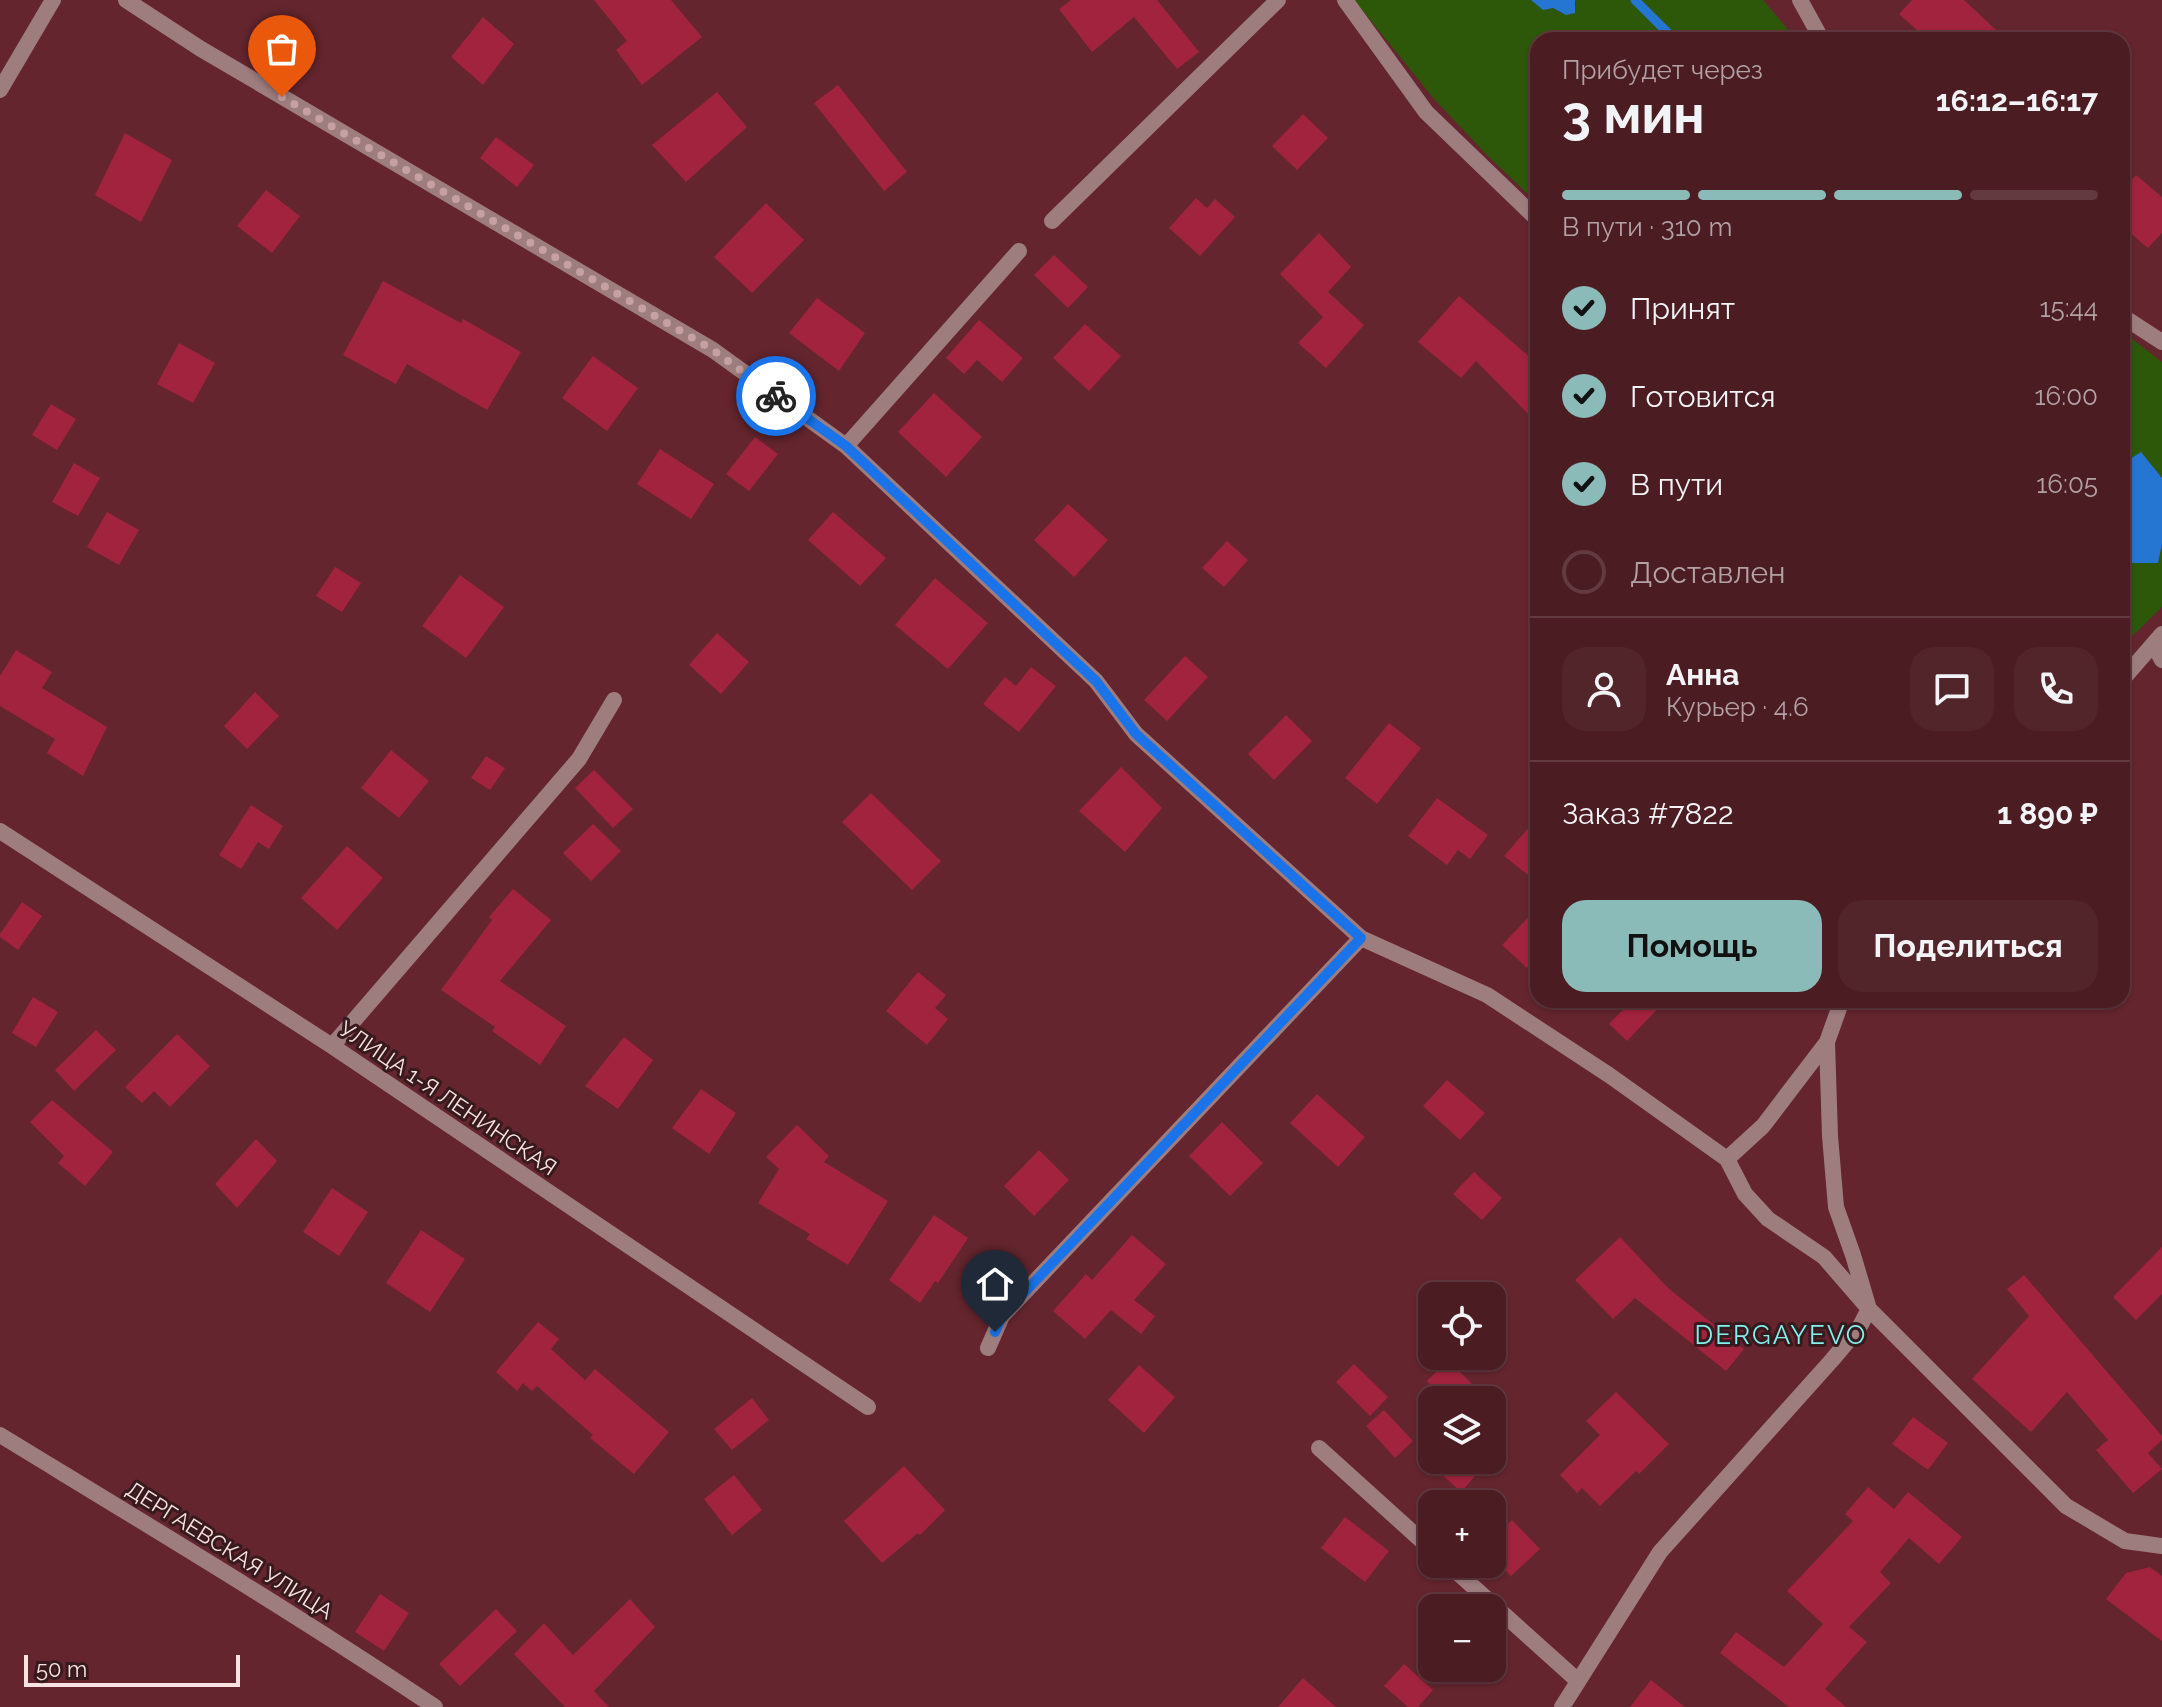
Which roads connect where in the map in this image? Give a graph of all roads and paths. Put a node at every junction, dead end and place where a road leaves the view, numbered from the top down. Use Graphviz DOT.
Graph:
graph roads {
  1 [pos="53,0"];
  2 [pos="126,0"];
  3 [pos="1278,0"];
  4 [pos="1345,0"];
  5 [pos="1800,0"];
  6 [pos="1818,32"];
  7 [pos="0,90"];
  8 [pos="1530,212"];
  9 [pos="1052,221"];
  10 [pos="1019,251"];
  11 [pos="2130,321"];
  12 [pos="2162,342"];
  13 [pos="846,446"];
  14 [pos="2159,646"];
  15 [pos="2130,670"];
  16 [pos="614,700"];
  17 [pos="0,831"];
  18 [pos="1361,938"];
  19 [pos="1839,1008"];
  20 [pos="1827,1042"];
  21 [pos="332,1046"];
  22 [pos="1727,1159"];
  23 [pos="1869,1309"];
  24 [pos="988,1348"];
  25 [pos="868,1407"];
  26 [pos="0,1435"];
  27 [pos="1319,1448"];
  28 [pos="1418,1537"];
  29 [pos="2162,1546"];
  30 [pos="1464,1578"];
  31 [pos="1578,1681"];
  32 [pos="435,1707"];
  33 [pos="1562,1707"];
  1 -- 7 [label="street"];
  2 -- 13 [label="street"];
  3 -- 9 [label="street"];
  4 -- 8 [label="street"];
  5 -- 6 [label="street"];
  10 -- 13 [label="street"];
  11 -- 12 [label="street"];
  13 -- 18 [label="street"];
  14 -- 15 [label="street"];
  16 -- 21 [label="street"];
  17 -- 21 [label="street, УЛИЦА 1-Я ЛЕНИНСКАЯ"];
  18 -- 22 [label="street"];
  18 -- 24 [label="street"];
  19 -- 20 [label="street"];
  20 -- 22 [label="street"];
  20 -- 23 [label="street"];
  21 -- 25 [label="street, УЛИЦА 1-Я ЛЕНИНСКАЯ"];
  22 -- 23 [label="street"];
  23 -- 29 [label="street"];
  23 -- 31 [label="street"];
  26 -- 32 [label="street, ДЕРГАЕВСКАЯ УЛИЦА"];
  27 -- 28 [label="street"];
  30 -- 31 [label="street"];
  31 -- 33 [label="street"];
}
